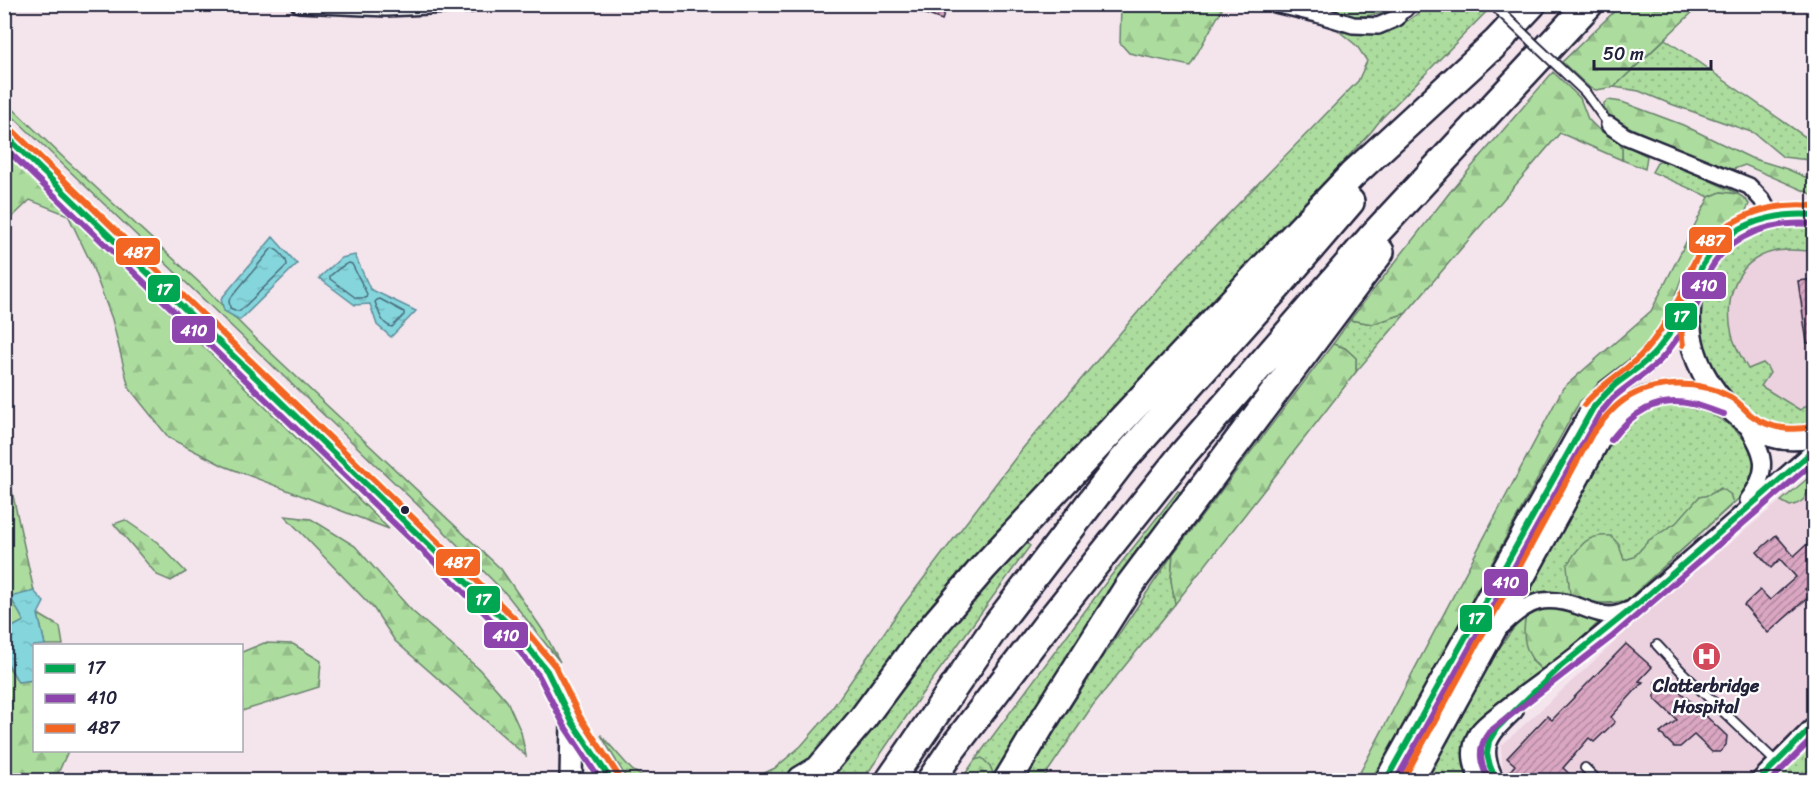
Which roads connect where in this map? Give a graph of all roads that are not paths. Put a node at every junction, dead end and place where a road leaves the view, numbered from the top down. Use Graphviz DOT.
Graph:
graph roads {
  1 [pos="298,4"];
  2 [pos="471,4"];
  3 [pos="1275,4"];
  4 [pos="1414,4"];
  5 [pos="1492,4"];
  6 [pos="1532,4"];
  7 [pos="1589,4"];
  8 [pos="1397,18"];
  9 [pos="1503,36"];
  10 [pos="1481,120"];
  11 [pos="1609,125"];
  12 [pos="4,134"];
  13 [pos="1815,215"];
  14 [pos="1771,216"];
  15 [pos="1690,298"];
  16 [pos="1726,405"];
  17 [pos="1745,421"];
  18 [pos="1815,436"];
  19 [pos="1815,450"];
  20 [pos="1734,519"];
  21 [pos="1632,609"];
  22 [pos="1493,635"];
  23 [pos="1658,645"];
  24 [pos="1560,667"];
  25 [pos="572,722"];
  26 [pos="1815,725"];
  27 [pos="1777,763"];
  28 [pos="1585,768"];
  29 [pos="571,780"];
  30 [pos="611,780"];
  31 [pos="802,780"];
  32 [pos="890,780"];
  33 [pos="931,780"];
  34 [pos="1008,780"];
  35 [pos="1386,780"];
  36 [pos="1413,780"];
  37 [pos="1479,780"];
  38 [pos="1496,780"];
  39 [pos="1597,780"];
  40 [pos="1633,780"];
  41 [pos="1644,780"];
  42 [pos="1759,780"];
  1 -- 2 [label="street"];
  3 -- 8 [label="street"];
  4 -- 8 [label="lane"];
  5 -- 11 [label="lane, bridge"];
  6 -- 9 [label="highway"];
  7 -- 10 [label="highway"];
  9 -- 31 [label="highway"];
  9 -- 32 [label="highway"];
  10 -- 33 [label="highway"];
  10 -- 34 [label="highway"];
  11 -- 14 [label="street"];
  12 -- 25 [label="main road"];
  13 -- 14 [label="main road"];
  14 -- 15 [label="main road"];
  15 -- 16 [label="main road"];
  15 -- 35 [label="main road"];
  16 -- 17 [label="main road"];
  16 -- 22 [label="main road"];
  17 -- 18 [label="main road"];
  17 -- 20 [label="street"];
  19 -- 20 [label="street"];
  20 -- 21 [label="street"];
  21 -- 22 [label="street"];
  21 -- 24 [label="street"];
  22 -- 36 [label="main road"];
  23 -- 27 [label="lane"];
  24 -- 37 [label="street"];
  24 -- 38 [label="street"];
  25 -- 29 [label="main road"];
  25 -- 30 [label="main road"];
  26 -- 27 [label="street"];
  27 -- 42 [label="street"];
  28 -- 39 [label="lane"];
  40 -- 41 [label="lane"];
}
